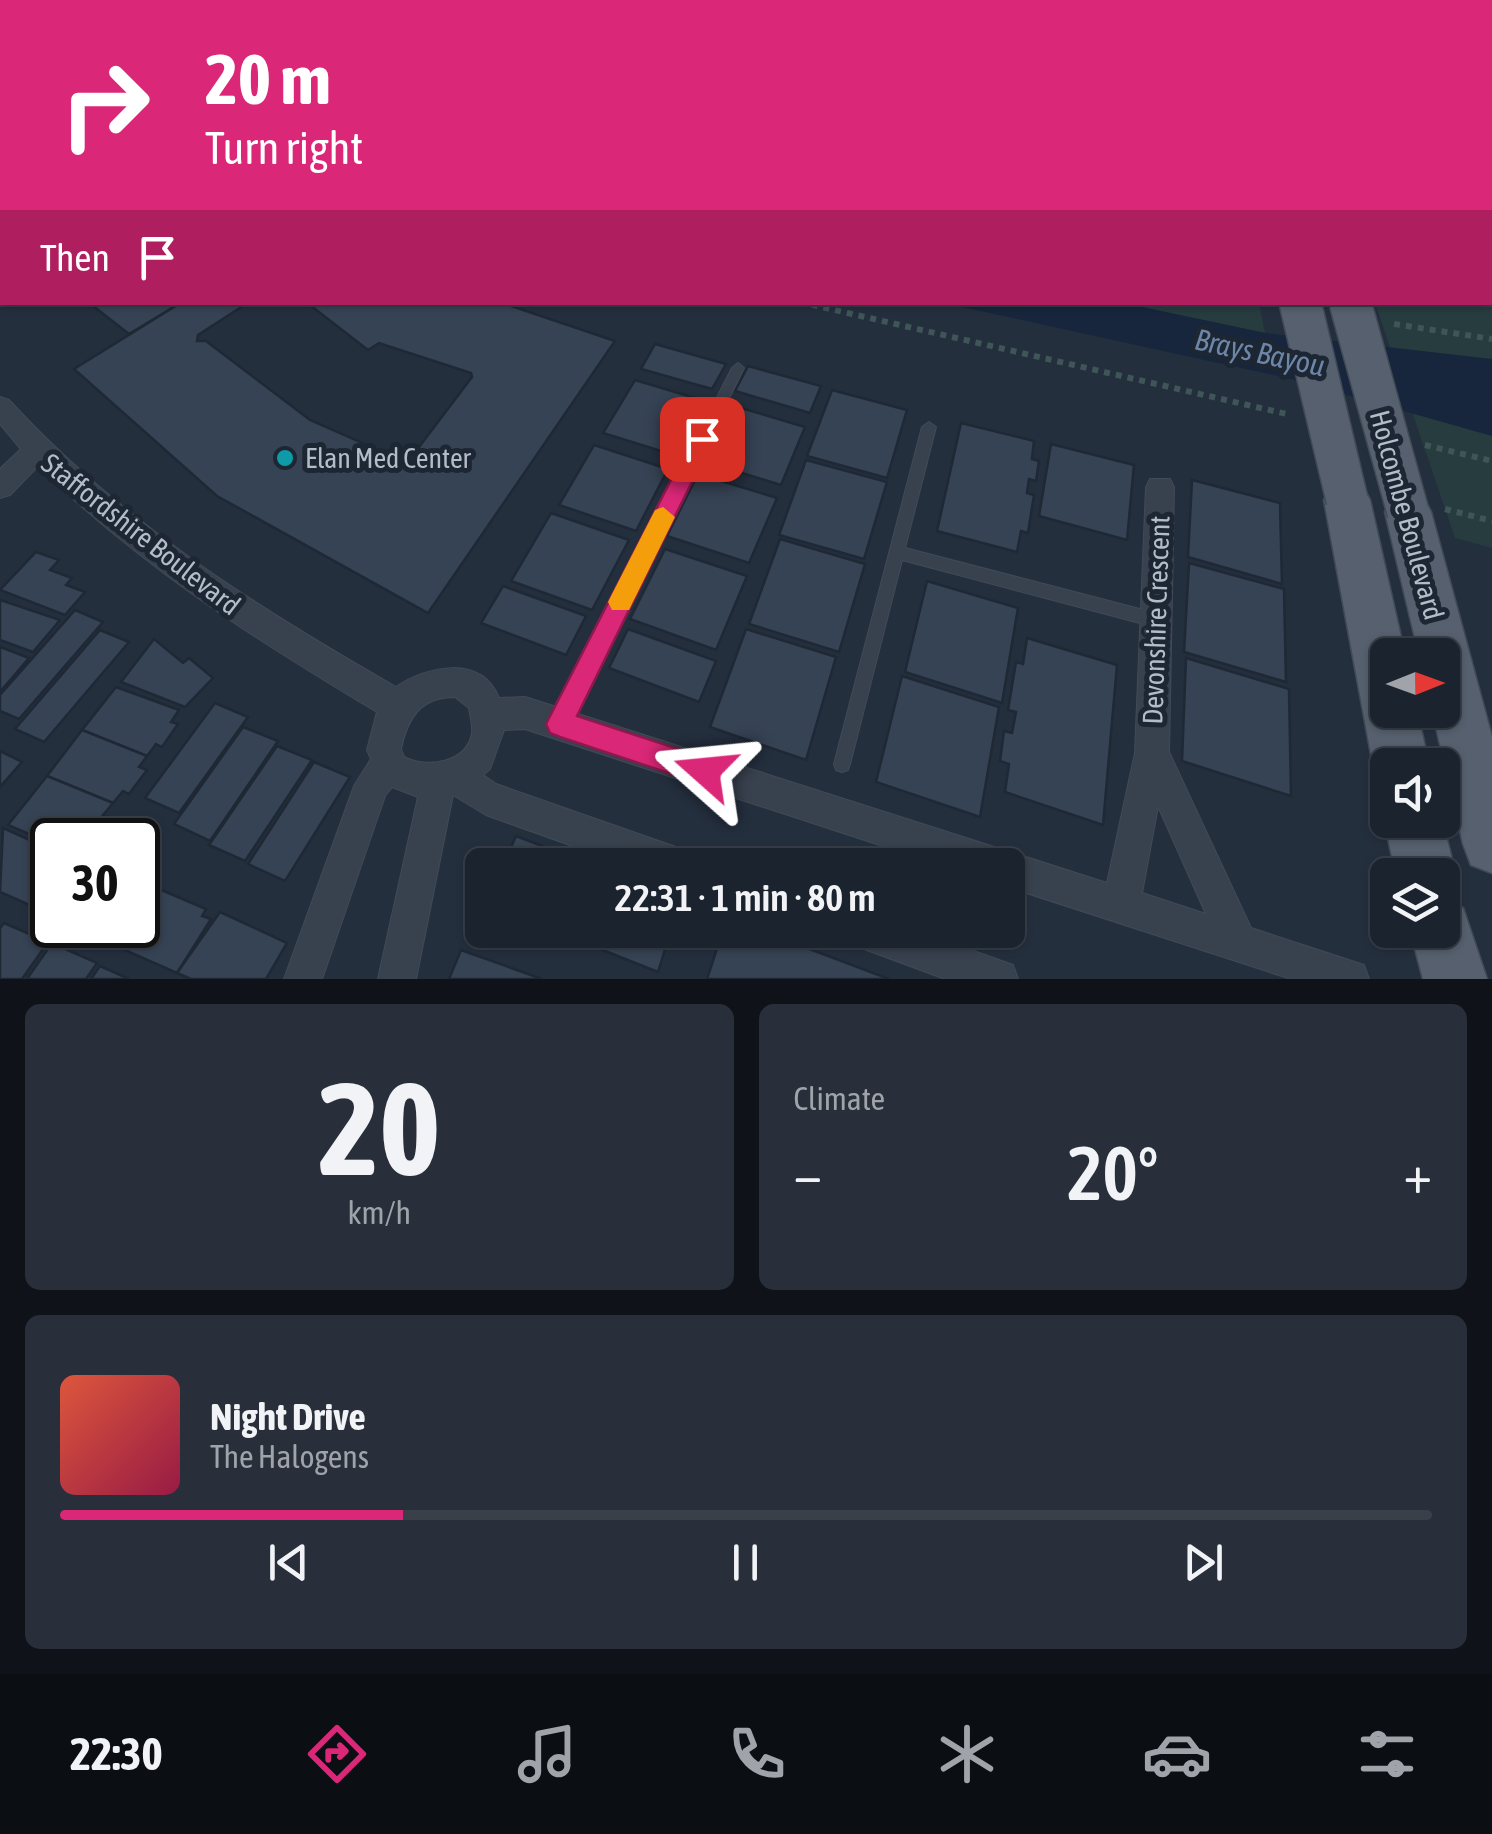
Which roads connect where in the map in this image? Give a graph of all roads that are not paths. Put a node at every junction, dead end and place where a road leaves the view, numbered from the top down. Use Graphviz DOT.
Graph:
graph roads {
  1 [pos="1301,305"];
  2 [pos="1351,305"];
  3 [pos="738,368"];
  4 [pos="0,408"];
  5 [pos="929,426"];
  6 [pos="36,452"];
  7 [pos="0,487"];
  8 [pos="1160,487"];
  9 [pos="897,552"];
  10 [pos="1156,620"];
  11 [pos="1376,638"];
  12 [pos="398,706"];
  13 [pos="489,714"];
  14 [pos="560,724"];
  15 [pos="1152,754"];
  16 [pos="389,764"];
  17 [pos="842,764"];
  18 [pos="447,780"];
  19 [pos="1490,833"];
  20 [pos="629,848"];
  21 [pos="943,848"];
  22 [pos="1025,874"];
  23 [pos="1121,905"];
  24 [pos="1239,944"];
  25 [pos="912,948"];
  26 [pos="1446,948"];
  27 [pos="303,979"];
  28 [pos="397,979"];
  29 [pos="999,979"];
  30 [pos="1350,979"];
  31 [pos="1454,979"];
  1 -- 11 [label="main road, Holcombe Boulevard, bridge"];
  2 -- 19 [label="main road, Holcombe Boulevard, bridge"];
  3 -- 14 [label="lane"];
  4 -- 6 [label="street, Staffordshire Boulevard"];
  5 -- 9 [label="lane"];
  6 -- 7 [label="street"];
  6 -- 12 [label="street, Staffordshire Boulevard"];
  8 -- 10 [label="street, Devonshire Crescent"];
  9 -- 10 [label="lane"];
  9 -- 17 [label="lane"];
  10 -- 15 [label="street, Devonshire Crescent"];
  12 -- 13 [label="street"];
  12 -- 16 [label="street"];
  13 -- 14 [label="street"];
  13 -- 18 [label="street"];
  14 -- 21 [label="street"];
  15 -- 23 [label="street, Devonshire Crescent"];
  15 -- 24 [label="street, Devonshire Crescent"];
  16 -- 18 [label="street"];
  16 -- 27 [label="street"];
  18 -- 20 [label="street"];
  18 -- 28 [label="street"];
  22 -- 23 [label="street"];
  23 -- 24 [label="street"];
  24 -- 30 [label="street"];
  25 -- 29 [label="street"];
  26 -- 31 [label="main road"];
}
